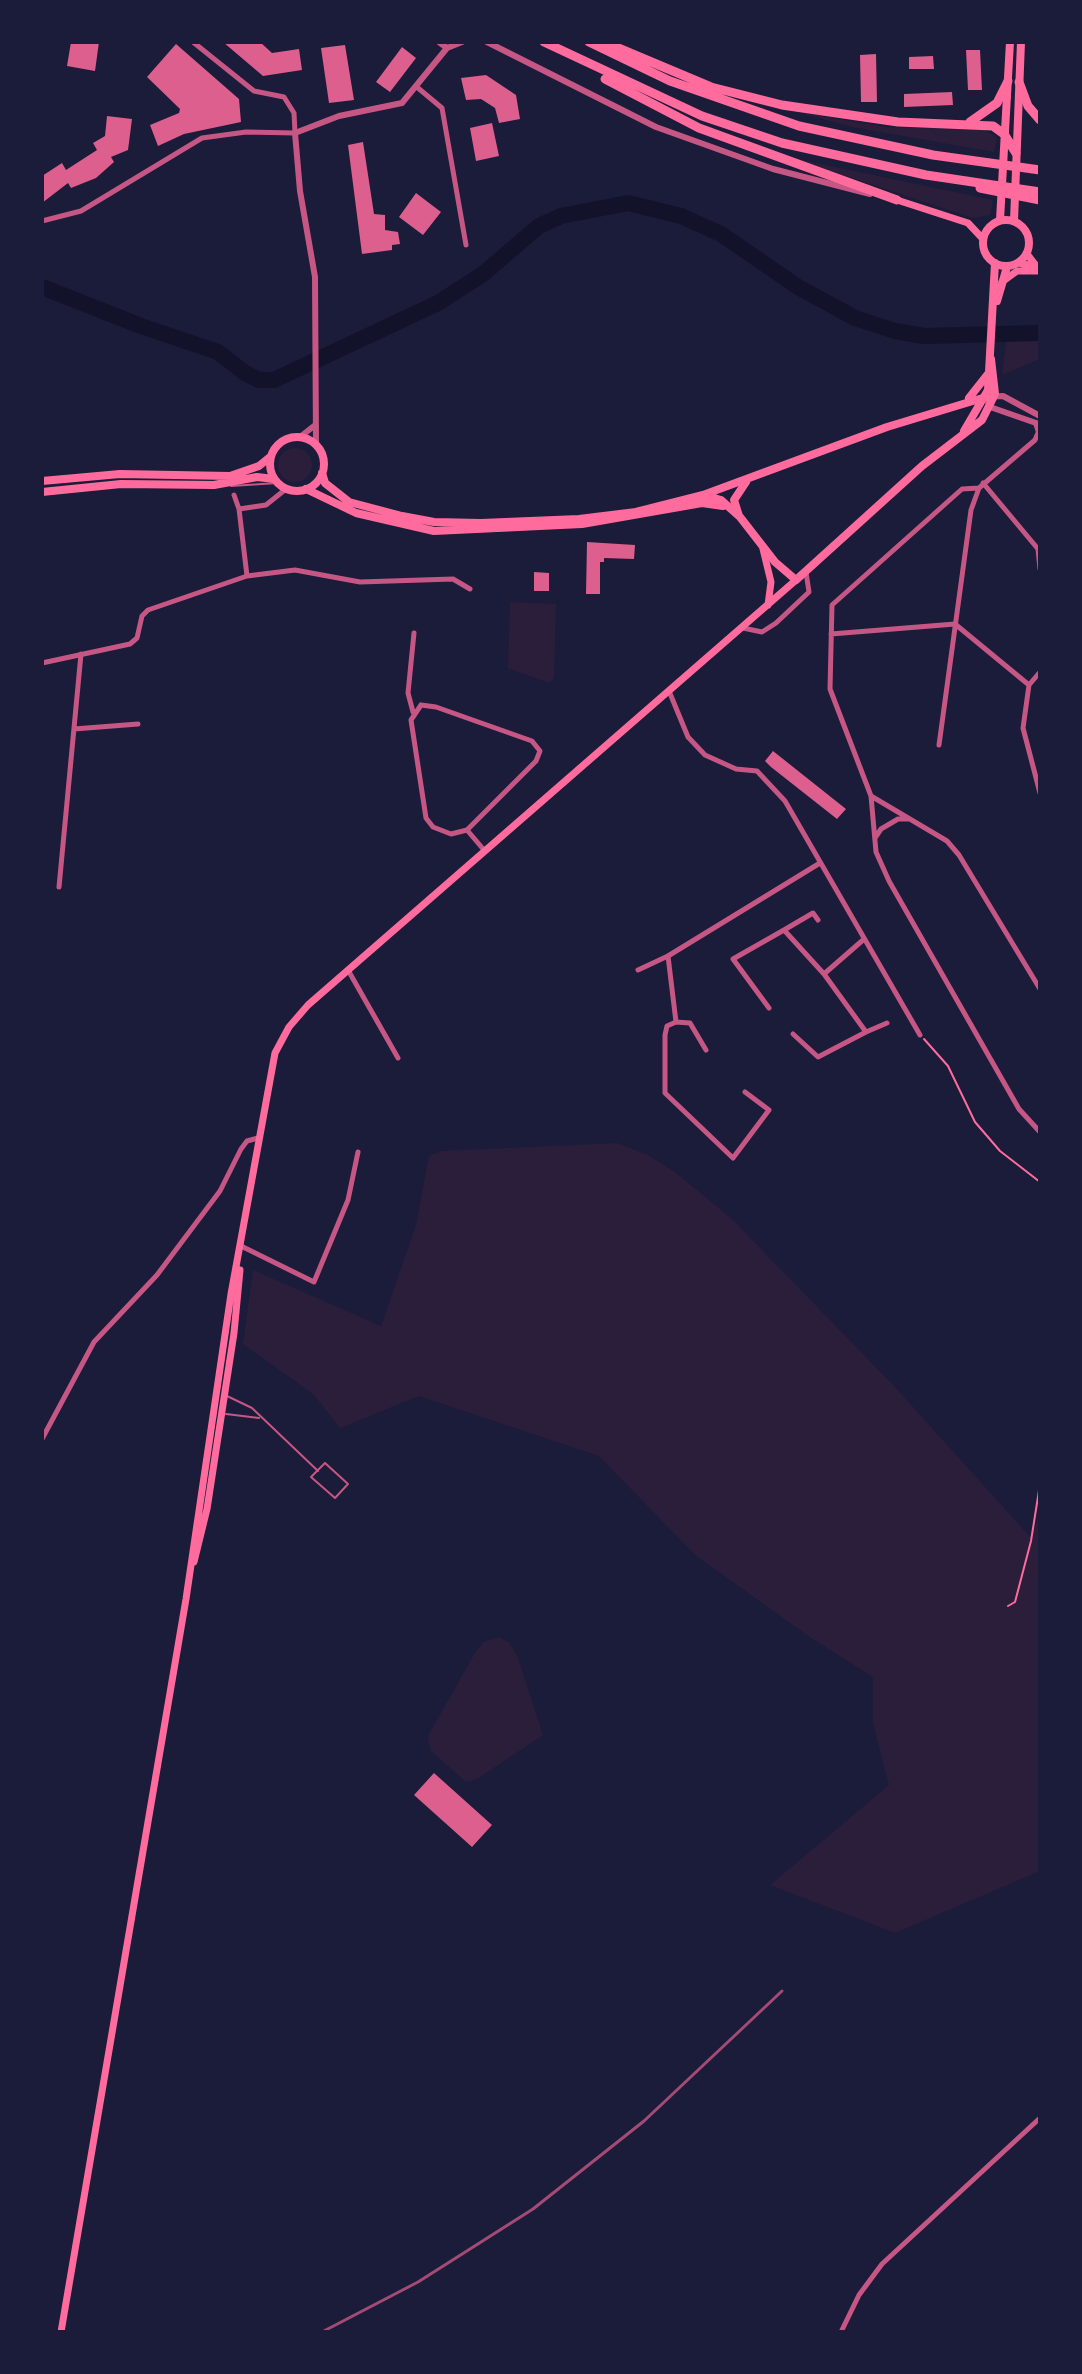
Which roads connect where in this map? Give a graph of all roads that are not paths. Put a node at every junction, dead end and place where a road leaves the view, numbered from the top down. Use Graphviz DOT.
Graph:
graph roads {
  1 [pos="193,42"];
  2 [pos="487,42"];
  3 [pos="544,42"];
  4 [pos="589,42"];
  5 [pos="604,42"];
  6 [pos="1010,42"];
  7 [pos="1021,42"];
  8 [pos="458,43"];
  9 [pos="442,45"];
  10 [pos="561,53"];
  11 [pos="1008,81"];
  12 [pos="1019,82"];
  13 [pos="418,88"];
  14 [pos="1040,120"];
  15 [pos="963,125"];
  16 [pos="295,133"];
  17 [pos="1004,134"];
  18 [pos="1016,153"];
  19 [pos="1040,170"];
  20 [pos="926,175"];
  21 [pos="1040,192"];
  22 [pos="897,200"];
  23 [pos="1040,200"];
  24 [pos="1000,220"];
  25 [pos="42,221"];
  26 [pos="1014,221"];
  27 [pos="983,239"];
  28 [pos="466,245"];
  29 [pos="1027,254"];
  30 [pos="995,263"];
  31 [pos="1019,263"];
  32 [pos="1007,267"];
  33 [pos="1039,269"];
  34 [pos="1001,283"];
  35 [pos="995,306"];
  36 [pos="991,359"];
  37 [pos="990,370"];
  38 [pos="990,396"];
  39 [pos="967,400"];
  40 [pos="990,407"];
  41 [pos="1039,419"];
  42 [pos="314,426"];
  43 [pos="964,431"];
  44 [pos="1039,434"];
  45 [pos="300,437"];
  46 [pos="316,444"];
  47 [pos="270,457"];
  48 [pos="322,473"];
  49 [pos="750,479"];
  50 [pos="42,481"];
  51 [pos="280,486"];
  52 [pos="981,486"];
  53 [pos="306,489"];
  54 [pos="42,492"];
  55 [pos="234,495"];
  56 [pos="702,499"];
  57 [pos="239,509"];
  58 [pos="740,517"];
  59 [pos="494,527"];
  60 [pos="761,544"];
  61 [pos="1040,569"];
  62 [pos="806,572"];
  63 [pos="247,576"];
  64 [pos="796,580"];
  65 [pos="470,589"];
  66 [pos="768,605"];
  67 [pos="955,624"];
  68 [pos="743,628"];
  69 [pos="414,633"];
  70 [pos="831,634"];
  71 [pos="81,654"];
  72 [pos="42,663"];
  73 [pos="1040,672"];
  74 [pos="1029,685"];
  75 [pos="669,691"];
  76 [pos="413,712"];
  77 [pos="138,724"];
  78 [pos="74,729"];
  79 [pos="939,745"];
  80 [pos="1040,793"];
  81 [pos="871,796"];
  82 [pos="910,819"];
  83 [pos="467,830"];
  84 [pos="875,838"];
  85 [pos="484,850"];
  86 [pos="820,863"];
  87 [pos="59,887"];
  88 [pos="818,920"];
  89 [pos="784,930"];
  90 [pos="863,940"];
  91 [pos="668,956"];
  92 [pos="348,970"];
  93 [pos="638,970"];
  94 [pos="824,974"];
  95 [pos="1040,989"];
  96 [pos="769,1008"];
  97 [pos="676,1022"];
  98 [pos="887,1023"];
  99 [pos="866,1032"];
  100 [pos="793,1034"];
  101 [pos="920,1035"];
  102 [pos="706,1050"];
  103 [pos="398,1058"];
  104 [pos="745,1092"];
  105 [pos="1040,1132"];
  106 [pos="258,1138"];
  107 [pos="358,1152"];
  108 [pos="241,1246"];
  109 [pos="224,1396"];
  110 [pos="214,1403"];
  111 [pos="222,1413"];
  112 [pos="260,1418"];
  113 [pos="42,1439"];
  114 [pos="318,1471"];
  115 [pos="186,1599"];
  116 [pos="1040,2118"];
  117 [pos="61,2332"];
  118 [pos="841,2332"];
  1 -- 16 [label="street"];
  2 -- 22 [label="street"];
  3 -- 10 [label="highway"];
  4 -- 19 [label="highway"];
  5 -- 15 [label="highway"];
  6 -- 11 [label="main road"];
  7 -- 12 [label="main road"];
  8 -- 9 [label="street"];
  9 -- 13 [label="street"];
  10 -- 20 [label="highway"];
  10 -- 22 [label="highway"];
  11 -- 15 [label="highway"];
  11 -- 17 [label="main road"];
  12 -- 14 [label="highway"];
  12 -- 18 [label="main road"];
  13 -- 16 [label="street"];
  13 -- 28 [label="street"];
  15 -- 17 [label="highway"];
  16 -- 25 [label="street"];
  16 -- 42 [label="street"];
  17 -- 18 [label="highway"];
  17 -- 24 [label="main road"];
  18 -- 26 [label="main road"];
  20 -- 21 [label="highway"];
  20 -- 23 [label="highway"];
  22 -- 27 [label="main road"];
  24 -- 26 [label="main road"];
  24 -- 27 [label="main road"];
  26 -- 29 [label="main road"];
  27 -- 30 [label="main road"];
  29 -- 31 [label="main road"];
  29 -- 33 [label="main road"];
  30 -- 32 [label="main road"];
  30 -- 35 [label="main road"];
  31 -- 32 [label="main road"];
  31 -- 33 [label="main road"];
  32 -- 34 [label="main road"];
  33 -- 34 [label="main road"];
  34 -- 35 [label="main road"];
  35 -- 36 [label="main road"];
  36 -- 37 [label="main road"];
  36 -- 38 [label="main road"];
  37 -- 38 [label="main road"];
  37 -- 39 [label="main road"];
  38 -- 39 [label="main road"];
  38 -- 40 [label="main road"];
  38 -- 41 [label="street"];
  38 -- 43 [label="main road"];
  39 -- 49 [label="main road"];
  40 -- 41 [label="street"];
  40 -- 43 [label="main road"];
  41 -- 44 [label="street"];
  42 -- 45 [label="street"];
  42 -- 46 [label="street"];
  43 -- 62 [label="main road"];
  44 -- 52 [label="street"];
  45 -- 46 [label="main road"];
  45 -- 47 [label="main road"];
  46 -- 48 [label="main road"];
  47 -- 50 [label="main road"];
  47 -- 51 [label="main road"];
  48 -- 53 [label="main road"];
  48 -- 59 [label="main road"];
  49 -- 56 [label="main road"];
  49 -- 58 [label="main road"];
  51 -- 53 [label="main road"];
  51 -- 54 [label="main road"];
  51 -- 57 [label="street"];
  52 -- 61 [label="street"];
  52 -- 67 [label="street"];
  52 -- 70 [label="street"];
  53 -- 59 [label="main road"];
  55 -- 57 [label="street"];
  56 -- 58 [label="main road"];
  56 -- 59 [label="main road"];
  57 -- 63 [label="street"];
  58 -- 60 [label="main road"];
  60 -- 64 [label="main road"];
  60 -- 66 [label="main road"];
  62 -- 64 [label="main road"];
  62 -- 68 [label="street"];
  63 -- 65 [label="street"];
  63 -- 71 [label="street"];
  64 -- 66 [label="main road"];
  66 -- 68 [label="main road"];
  67 -- 70 [label="street"];
  67 -- 74 [label="street"];
  67 -- 79 [label="street"];
  68 -- 75 [label="main road"];
  69 -- 76 [label="street"];
  70 -- 81 [label="street"];
  71 -- 72 [label="street"];
  71 -- 78 [label="street"];
  73 -- 74 [label="street"];
  74 -- 80 [label="street"];
  75 -- 85 [label="main road"];
  75 -- 86 [label="street"];
  76 -- 83 [label="street"];
  76 -- 83 [label="street"];
  77 -- 78 [label="street"];
  78 -- 87 [label="street"];
  81 -- 82 [label="street"];
  81 -- 84 [label="street"];
  82 -- 84 [label="street"];
  82 -- 95 [label="street"];
  83 -- 85 [label="street"];
  84 -- 105 [label="street"];
  85 -- 92 [label="main road"];
  86 -- 90 [label="street"];
  86 -- 91 [label="street"];
  88 -- 89 [label="street"];
  89 -- 94 [label="street"];
  89 -- 96 [label="street"];
  90 -- 94 [label="street"];
  90 -- 101 [label="street"];
  91 -- 93 [label="street"];
  91 -- 97 [label="street"];
  92 -- 103 [label="street"];
  92 -- 106 [label="main road"];
  94 -- 99 [label="street"];
  97 -- 102 [label="street"];
  97 -- 104 [label="street"];
  98 -- 99 [label="street"];
  99 -- 100 [label="street"];
  106 -- 108 [label="main road"];
  106 -- 113 [label="street"];
  107 -- 108 [label="street"];
  108 -- 109 [label="main road"];
  108 -- 110 [label="main road"];
  109 -- 111 [label="main road"];
  109 -- 112 [label="lane"];
  110 -- 111 [label="lane"];
  110 -- 115 [label="main road"];
  111 -- 112 [label="lane"];
  111 -- 115 [label="main road"];
  112 -- 114 [label="lane"];
  114 -- 114 [label="lane"];
  115 -- 117 [label="main road"];
  116 -- 118 [label="street"];
}
